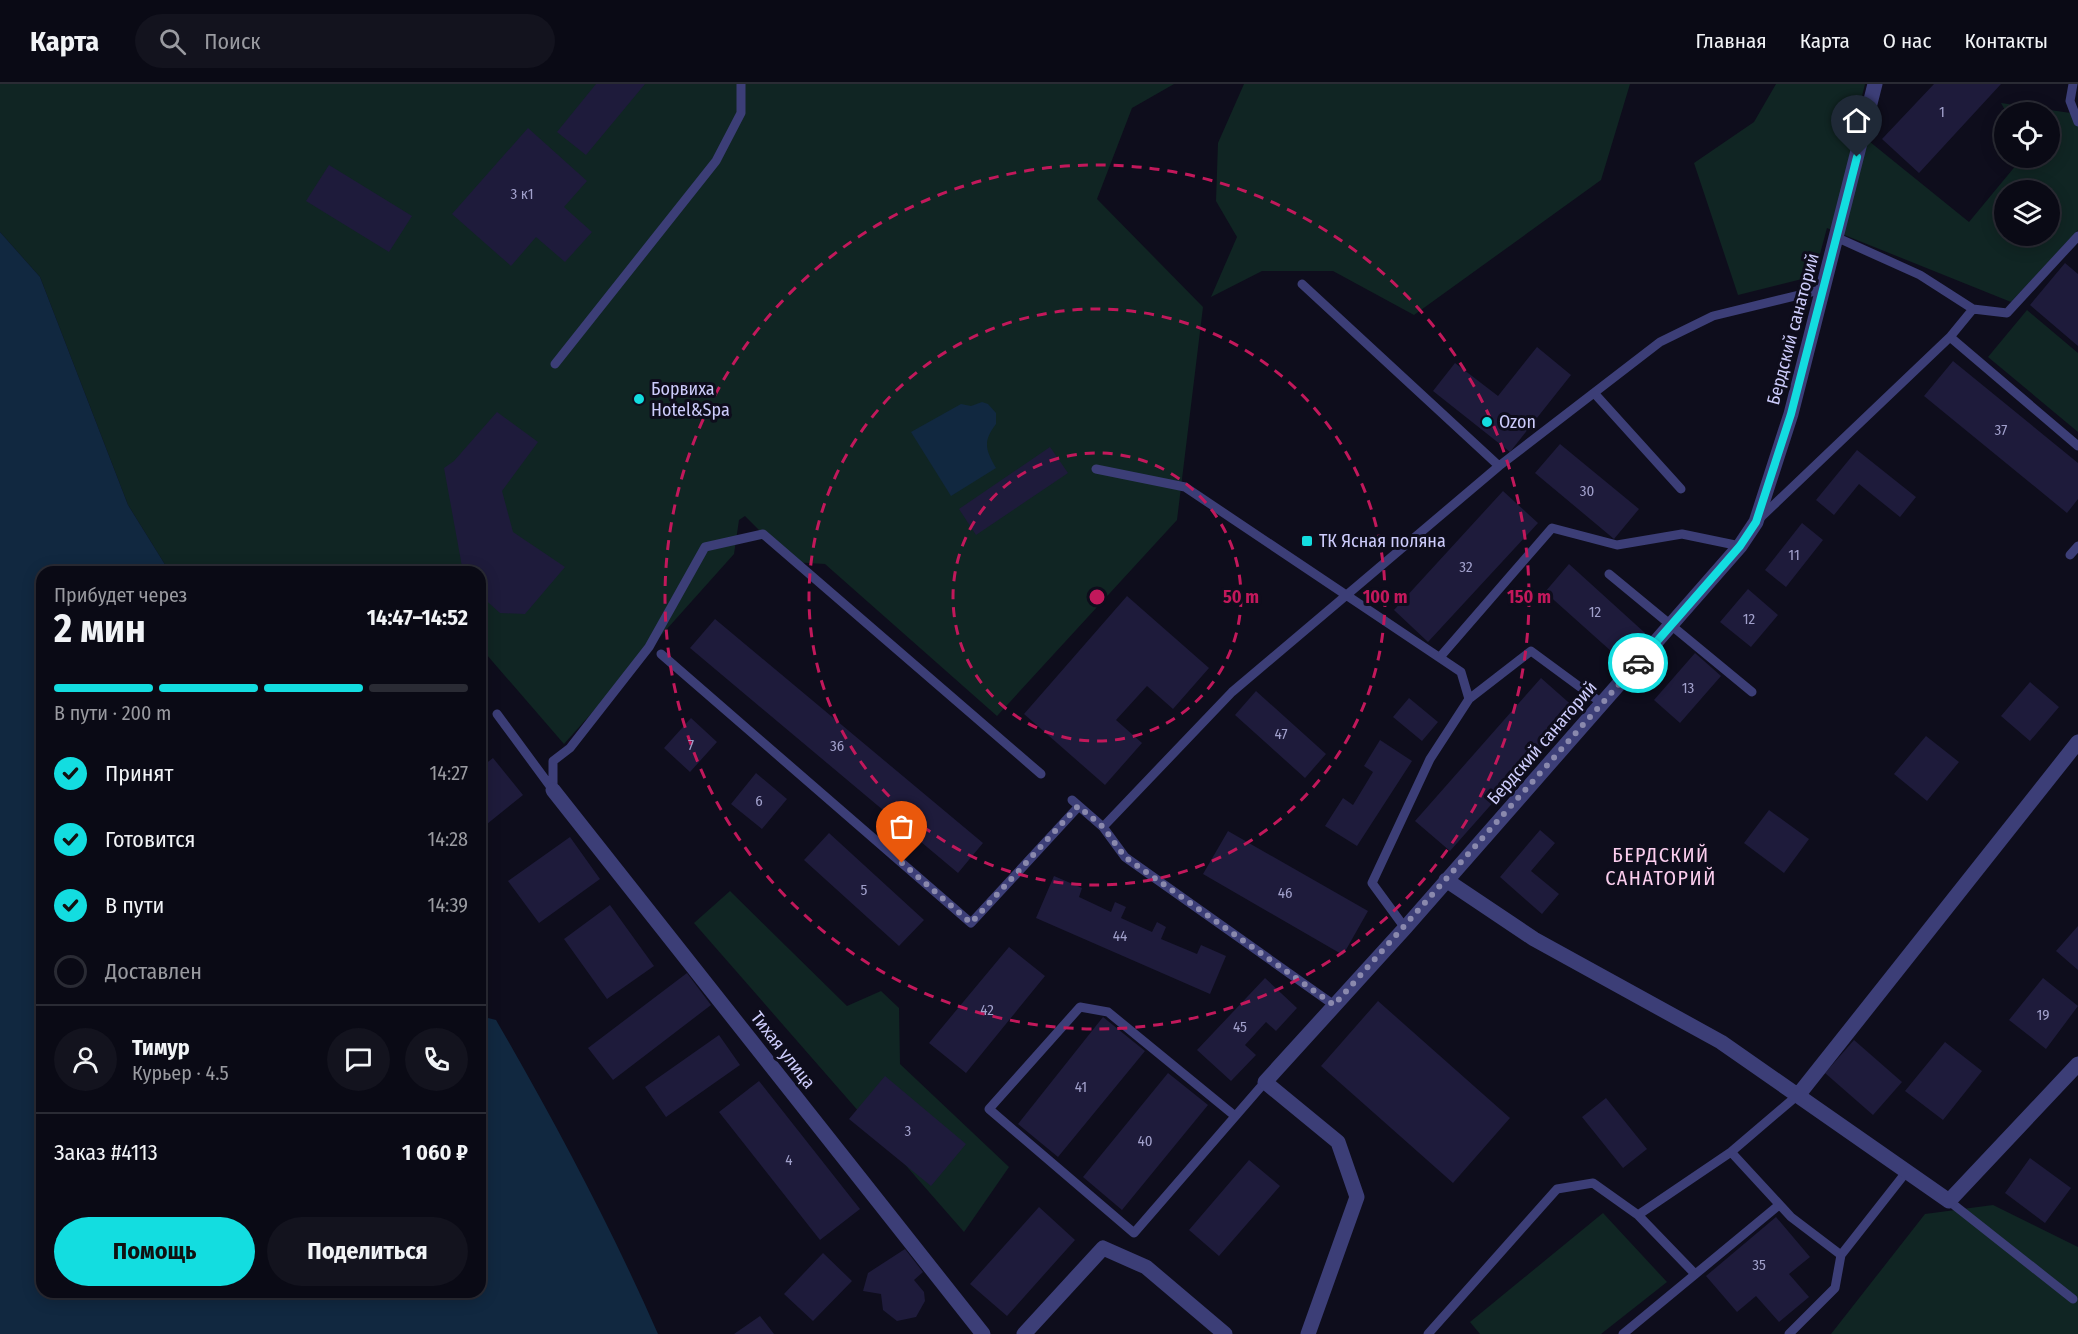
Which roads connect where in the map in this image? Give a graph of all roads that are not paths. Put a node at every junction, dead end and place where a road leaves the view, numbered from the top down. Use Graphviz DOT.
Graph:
graph roads {
  1 [pos="741,84"];
  2 [pos="1875,84"];
  3 [pos="2073,84"];
  4 [pos="2078,122"];
  5 [pos="2078,236"];
  6 [pos="1838,238"];
  7 [pos="1302,284"];
  8 [pos="1824,289"];
  9 [pos="1973,309"];
  10 [pos="1950,337"];
  11 [pos="555,364"];
  12 [pos="1595,394"];
  13 [pos="2078,446"];
  14 [pos="1499,466"];
  15 [pos="1096,469"];
  16 [pos="1681,489"];
  17 [pos="1756,522"];
  18 [pos="1740,546"];
  19 [pos="2078,546"];
  20 [pos="2070,555"];
  21 [pos="1609,574"];
  22 [pos="1347,593"];
  23 [pos="1670,626"];
  24 [pos="661,654"];
  25 [pos="1440,657"];
  26 [pos="1752,692"];
  27 [pos="1469,699"];
  28 [pos="1603,704"];
  29 [pos="497,714"];
  30 [pos="2078,742"];
  31 [pos="1041,774"];
  32 [pos="553,790"];
  33 [pos="1103,827"];
  34 [pos="1446,880"];
  35 [pos="1405,928"];
  36 [pos="1334,1005"];
  37 [pos="2078,1064"];
  38 [pos="1265,1082"];
  39 [pos="1799,1094"];
  40 [pos="1235,1116"];
  41 [pos="1731,1152"];
  42 [pos="1907,1171"];
  43 [pos="1949,1201"];
  44 [pos="1779,1205"];
  45 [pos="1638,1215"];
  46 [pos="1841,1255"];
  47 [pos="1695,1274"];
  48 [pos="2073,1299"];
  49 [pos="982,1334"];
  50 [pos="1024,1334"];
  51 [pos="1225,1334"];
  52 [pos="1308,1334"];
  53 [pos="1428,1334"];
  54 [pos="1623,1334"];
  55 [pos="1789,1334"];
  1 -- 11 [label="lane"];
  2 -- 6 [label="street, Бердский санаторий"];
  3 -- 4 [label="lane"];
  5 -- 9 [label="lane"];
  6 -- 8 [label="street, Бердский санаторий"];
  6 -- 9 [label="lane"];
  7 -- 14 [label="lane"];
  8 -- 12 [label="lane"];
  8 -- 17 [label="street, Бердский санаторий"];
  9 -- 10 [label="lane"];
  10 -- 13 [label="lane"];
  10 -- 17 [label="lane"];
  12 -- 14 [label="lane"];
  12 -- 16 [label="lane"];
  14 -- 22 [label="lane"];
  15 -- 22 [label="lane"];
  17 -- 18 [label="street, Бердский санаторий"];
  18 -- 23 [label="street, Бердский санаторий"];
  18 -- 25 [label="lane"];
  19 -- 20 [label="lane"];
  21 -- 23 [label="lane"];
  22 -- 25 [label="lane"];
  22 -- 33 [label="lane"];
  23 -- 26 [label="lane"];
  23 -- 28 [label="street, Бердский санаторий"];
  24 -- 33 [label="lane"];
  25 -- 27 [label="lane"];
  27 -- 28 [label="lane"];
  27 -- 35 [label="lane"];
  28 -- 34 [label="street, Бердский санаторий"];
  29 -- 32 [label="lane"];
  30 -- 39 [label="street"];
  31 -- 32 [label="lane"];
  32 -- 49 [label="street, Тихая улица"];
  33 -- 36 [label="lane"];
  34 -- 35 [label="street, Бердский санаторий"];
  34 -- 39 [label="street"];
  35 -- 36 [label="street, Бердский санаторий"];
  36 -- 38 [label="street, Бердский санаторий"];
  37 -- 43 [label="street"];
  38 -- 40 [label="lane"];
  38 -- 52 [label="street"];
  39 -- 41 [label="lane"];
  39 -- 42 [label="street"];
  40 -- 40 [label="lane"];
  41 -- 44 [label="lane"];
  41 -- 45 [label="lane"];
  42 -- 43 [label="street"];
  42 -- 46 [label="lane"];
  43 -- 48 [label="lane"];
  44 -- 46 [label="lane"];
  44 -- 47 [label="lane"];
  45 -- 47 [label="lane"];
  45 -- 53 [label="lane"];
  46 -- 55 [label="lane"];
  47 -- 54 [label="lane"];
  50 -- 51 [label="street"];
}
